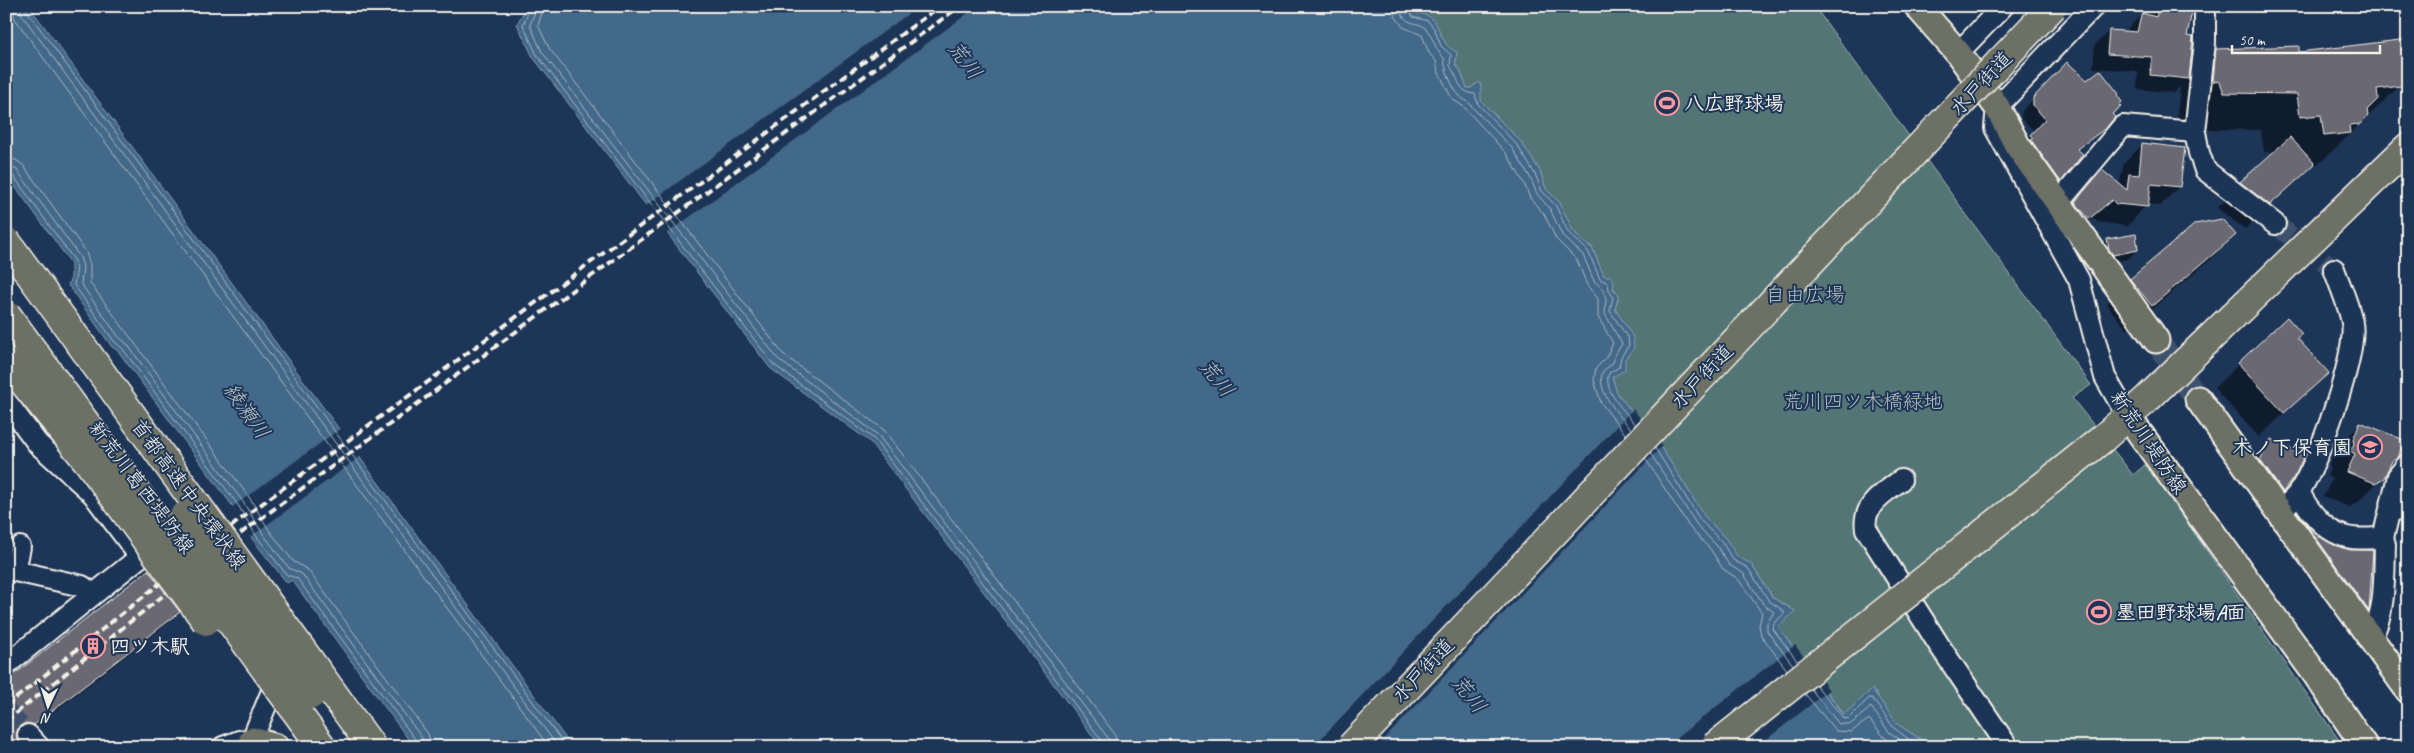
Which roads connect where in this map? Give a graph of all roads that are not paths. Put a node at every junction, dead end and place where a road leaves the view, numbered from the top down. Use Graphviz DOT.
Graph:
graph roads {
  1 [pos="1900,6"];
  2 [pos="1917,6"];
  3 [pos="2003,6"];
  4 [pos="2053,6"];
  5 [pos="2094,6"];
  6 [pos="2205,6"];
  7 [pos="1958,53"];
  8 [pos="1997,107"];
  9 [pos="2195,132"];
  10 [pos="2408,147"];
  11 [pos="2058,202"];
  12 [pos="2275,224"];
  13 [pos="6,241"];
  14 [pos="6,263"];
  15 [pos="2334,269"];
  16 [pos="6,299"];
  17 [pos="6,314"];
  18 [pos="2156,340"];
  19 [pos="6,361"];
  20 [pos="2198,399"];
  21 [pos="6,400"];
  22 [pos="2128,417"];
  23 [pos="2408,464"];
  24 [pos="1901,480"];
  25 [pos="2299,492"];
  26 [pos="2399,509"];
  27 [pos="2280,512"];
  28 [pos="174,530"];
  29 [pos="2383,538"];
  30 [pos="20,547"];
  31 [pos="140,557"];
  32 [pos="93,594"];
  33 [pos="2371,638"];
  34 [pos="6,665"];
  35 [pos="280,672"];
  36 [pos="2408,690"];
  37 [pos="250,743"];
  38 [pos="223,747"];
  39 [pos="276,747"];
  40 [pos="299,747"];
  41 [pos="313,747"];
  42 [pos="322,747"];
  43 [pos="337,747"];
  44 [pos="350,747"];
  45 [pos="372,747"];
  46 [pos="1351,747"];
  47 [pos="1714,747"];
  48 [pos="2008,747"];
  49 [pos="2365,747"];
  1 -- 7 [label="main road"];
  2 -- 7 [label="main road"];
  3 -- 7 [label="street"];
  4 -- 46 [label="highway, 水戸街道, bridge"];
  5 -- 8 [label="street"];
  6 -- 9 [label="street"];
  7 -- 8 [label="main road"];
  8 -- 11 [label="main road"];
  8 -- 22 [label="street, 新荒川堤防線"];
  9 -- 11 [label="street"];
  9 -- 12 [label="street"];
  10 -- 22 [label="highway"];
  11 -- 18 [label="main road"];
  13 -- 45 [label="highway, 首都高速中央環状線, bridge"];
  14 -- 44 [label="highway, bridge"];
  15 -- 25 [label="street"];
  16 -- 28 [label="main road, 新荒川葛西堤防線"];
  17 -- 42 [label="highway, 首都高速中央環状線, bridge"];
  19 -- 40 [label="highway, bridge"];
  20 -- 27 [label="main road"];
  21 -- 31 [label="street"];
  22 -- 47 [label="highway, bridge"];
  22 -- 49 [label="main road, 新荒川堤防線"];
  23 -- 26 [label="street"];
  24 -- 48 [label="street"];
  25 -- 27 [label="street"];
  25 -- 29 [label="street"];
  26 -- 29 [label="street"];
  27 -- 33 [label="main road"];
  28 -- 31 [label="street"];
  28 -- 35 [label="main road, 新荒川葛西堤防線"];
  29 -- 33 [label="street"];
  30 -- 32 [label="street"];
  31 -- 32 [label="street"];
  32 -- 34 [label="street"];
  33 -- 36 [label="main road"];
  35 -- 37 [label="street"];
  35 -- 41 [label="main road, 新荒川葛西堤防線"];
  35 -- 43 [label="main road, 新荒川葛西堤防線"];
  37 -- 38 [label="street"];
  37 -- 39 [label="main road"];
}
